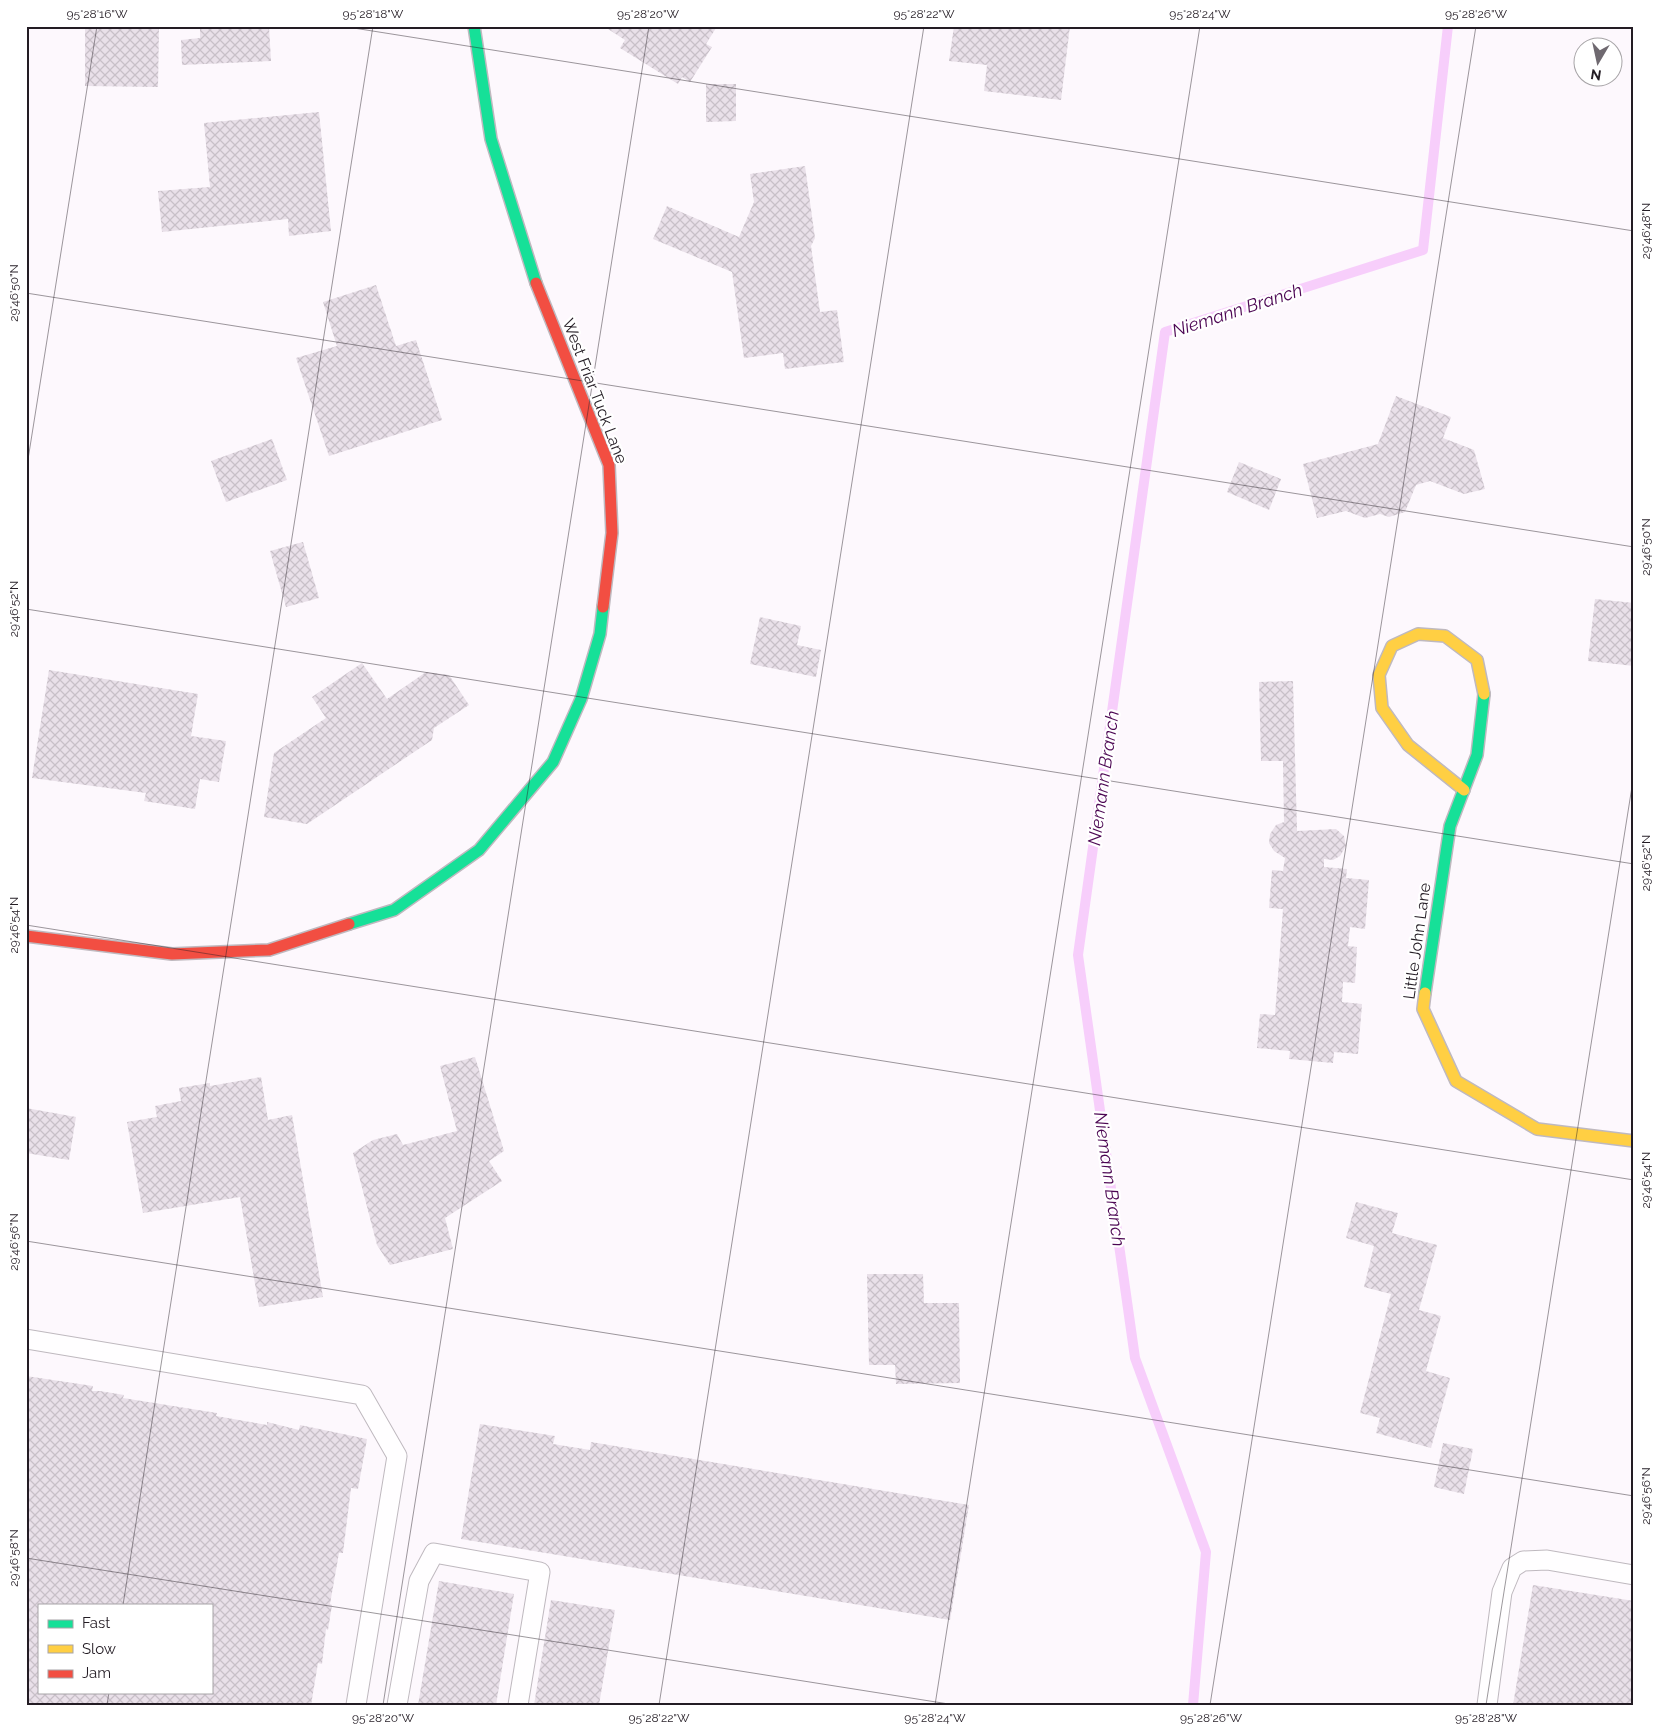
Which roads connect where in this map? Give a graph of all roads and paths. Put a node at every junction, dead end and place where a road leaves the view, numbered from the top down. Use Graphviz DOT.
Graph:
graph roads {
  1 [pos="474,26"];
  2 [pos="1464,790"];
  3 [pos="26,936"];
  4 [pos="1634,1141"];
  5 [pos="26,1339"];
  6 [pos="1634,1575"];
  7 [pos="356,1705"];
  8 [pos="398,1705"];
  9 [pos="518,1705"];
  10 [pos="1487,1705"];
  1 -- 3 [label="street, West Friar Tuck Lane"];
  2 -- 2 [label="street, Little John Lane"];
  2 -- 4 [label="street, Little John Lane"];
  5 -- 7 [label="lane"];
  6 -- 10 [label="lane"];
  8 -- 9 [label="lane"];
}
